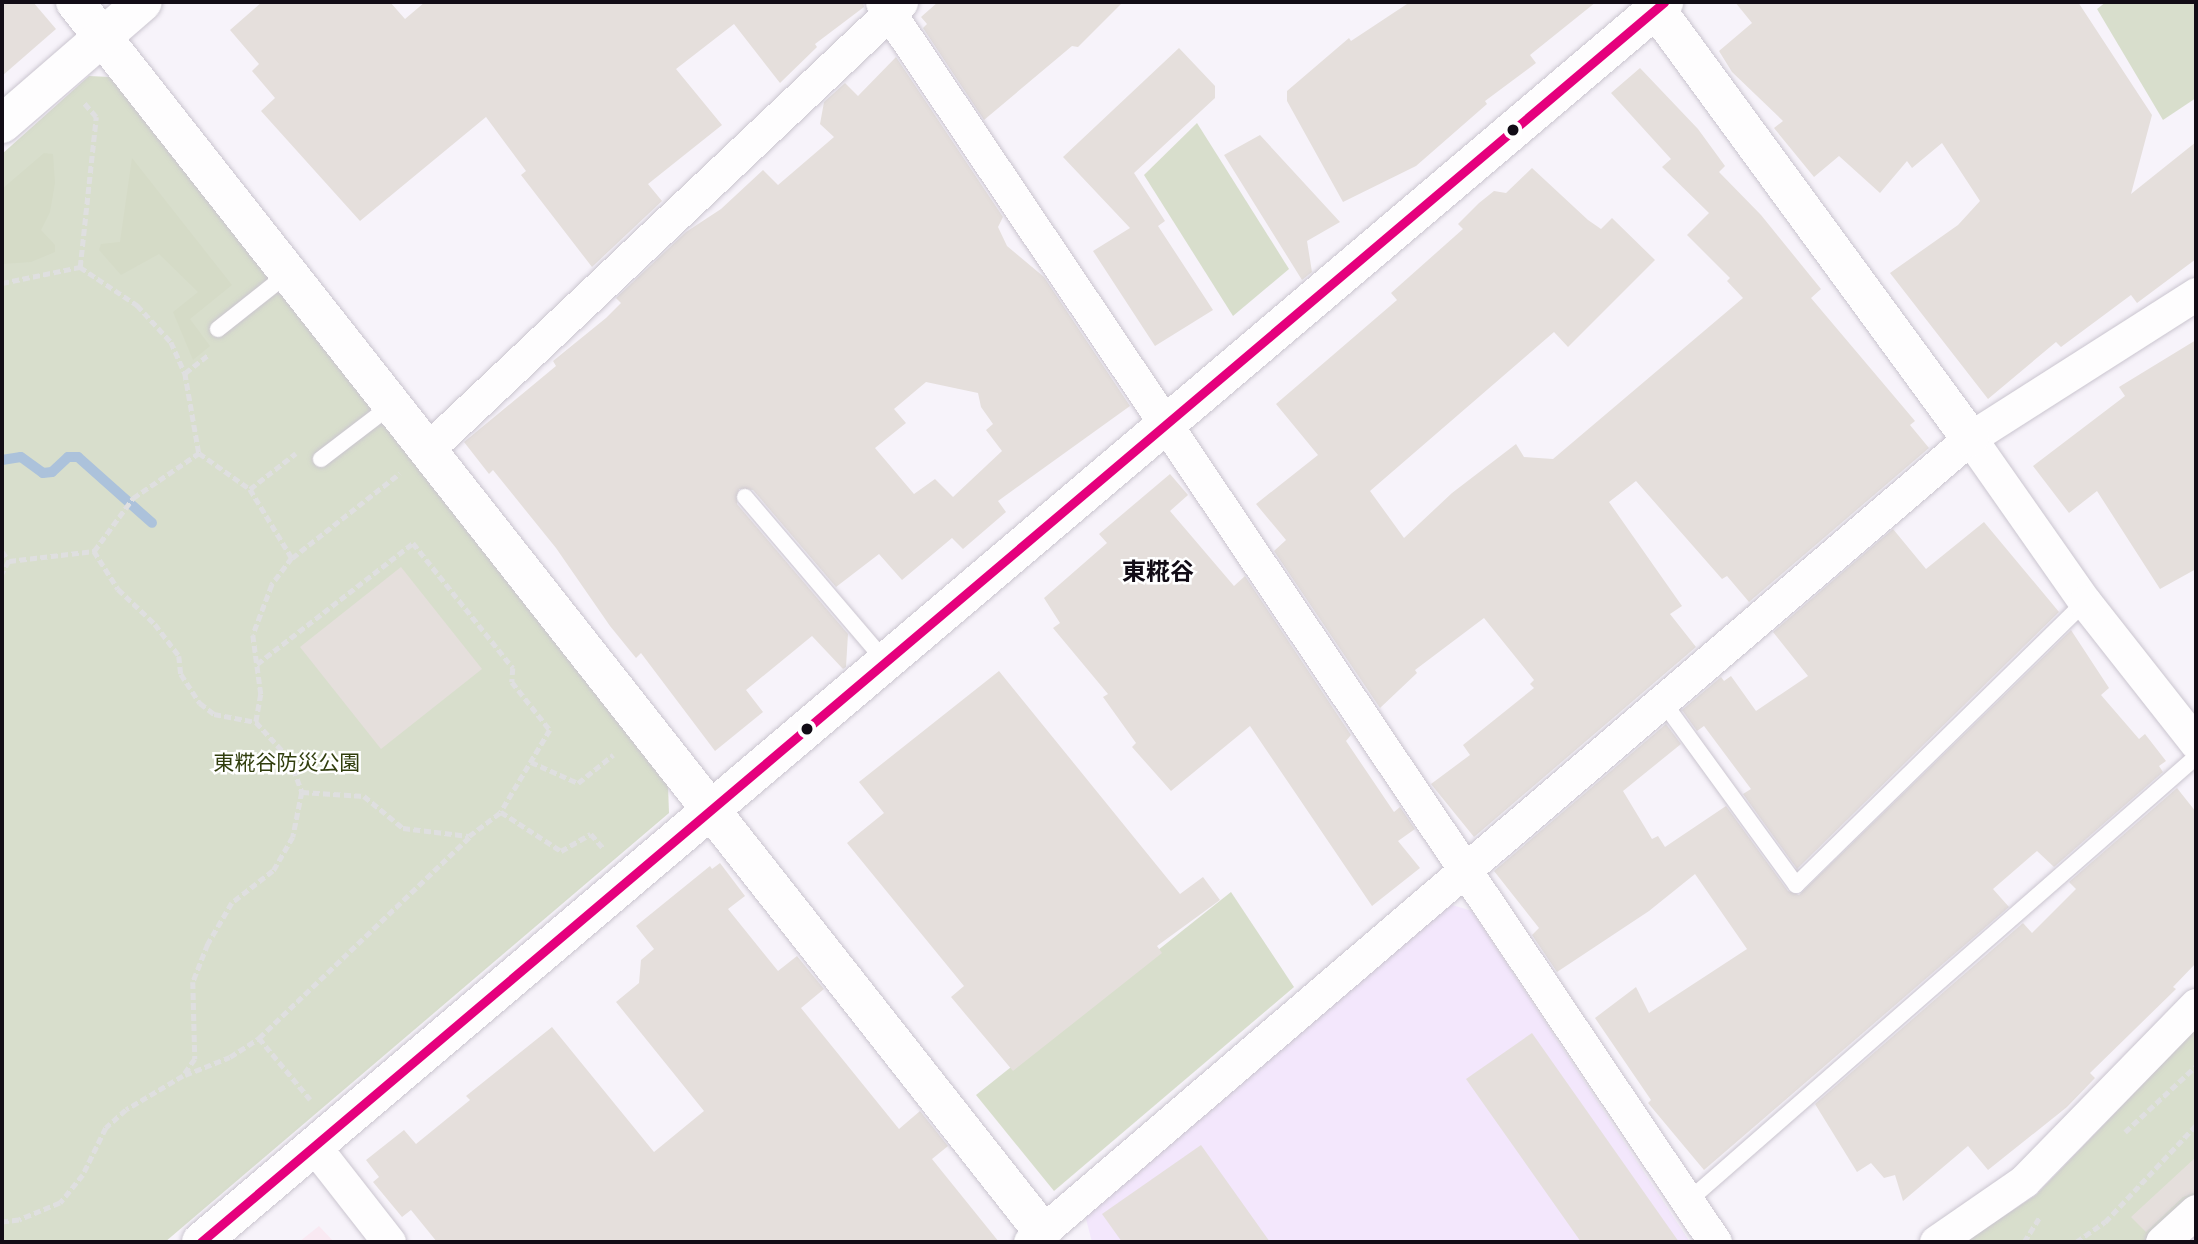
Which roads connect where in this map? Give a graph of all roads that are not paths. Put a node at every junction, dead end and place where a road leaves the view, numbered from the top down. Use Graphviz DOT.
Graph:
graph roads {
  1 [pos="75,2"];
  2 [pos="143,2"];
  3 [pos="1657,4"];
  4 [pos="891,5"];
  5 [pos="103,36"];
  6 [pos="2,124"];
  7 [pos="290,272"];
  8 [pos="2196,295"];
  9 [pos="218,329"];
  10 [pos="393,404"];
  11 [pos="1164,423"];
  12 [pos="1970,438"];
  13 [pos="321,459"];
  14 [pos="419,465"];
  15 [pos="745,497"];
  16 [pos="2085,602"];
  17 [pos="885,661"];
  18 [pos="1661,699"];
  19 [pos="2196,743"];
  20 [pos="2196,757"];
  21 [pos="708,811"];
  22 [pos="1462,871"];
  23 [pos="2196,1005"];
  24 [pos="314,1146"];
  25 [pos="1687,1202"];
  26 [pos="2196,1211"];
  27 [pos="1041,1239"];
  28 [pos="201,1242"];
  29 [pos="389,1242"];
  30 [pos="1715,1242"];
  31 [pos="1936,1242"];
  32 [pos="2162,1242"];
  1 -- 5 [label="street"];
  2 -- 5 [label="street"];
  3 -- 11 [label="street"];
  3 -- 12 [label="street"];
  4 -- 11 [label="street"];
  4 -- 14 [label="street"];
  5 -- 6 [label="street"];
  5 -- 7 [label="street"];
  7 -- 9 [label="lane"];
  7 -- 10 [label="street"];
  8 -- 12 [label="street"];
  10 -- 13 [label="lane"];
  10 -- 14 [label="street"];
  11 -- 17 [label="street"];
  11 -- 22 [label="street"];
  12 -- 16 [label="street"];
  12 -- 18 [label="street"];
  14 -- 21 [label="street"];
  15 -- 17 [label="lane"];
  16 -- 18 [label="lane"];
  16 -- 19 [label="street"];
  17 -- 21 [label="street"];
  18 -- 22 [label="street"];
  20 -- 25 [label="lane"];
  21 -- 24 [label="street"];
  21 -- 27 [label="street"];
  22 -- 25 [label="street"];
  22 -- 27 [label="street"];
  23 -- 31 [label="street"];
  24 -- 28 [label="street"];
  24 -- 29 [label="street"];
  25 -- 30 [label="street"];
  26 -- 32 [label="street"];
}
